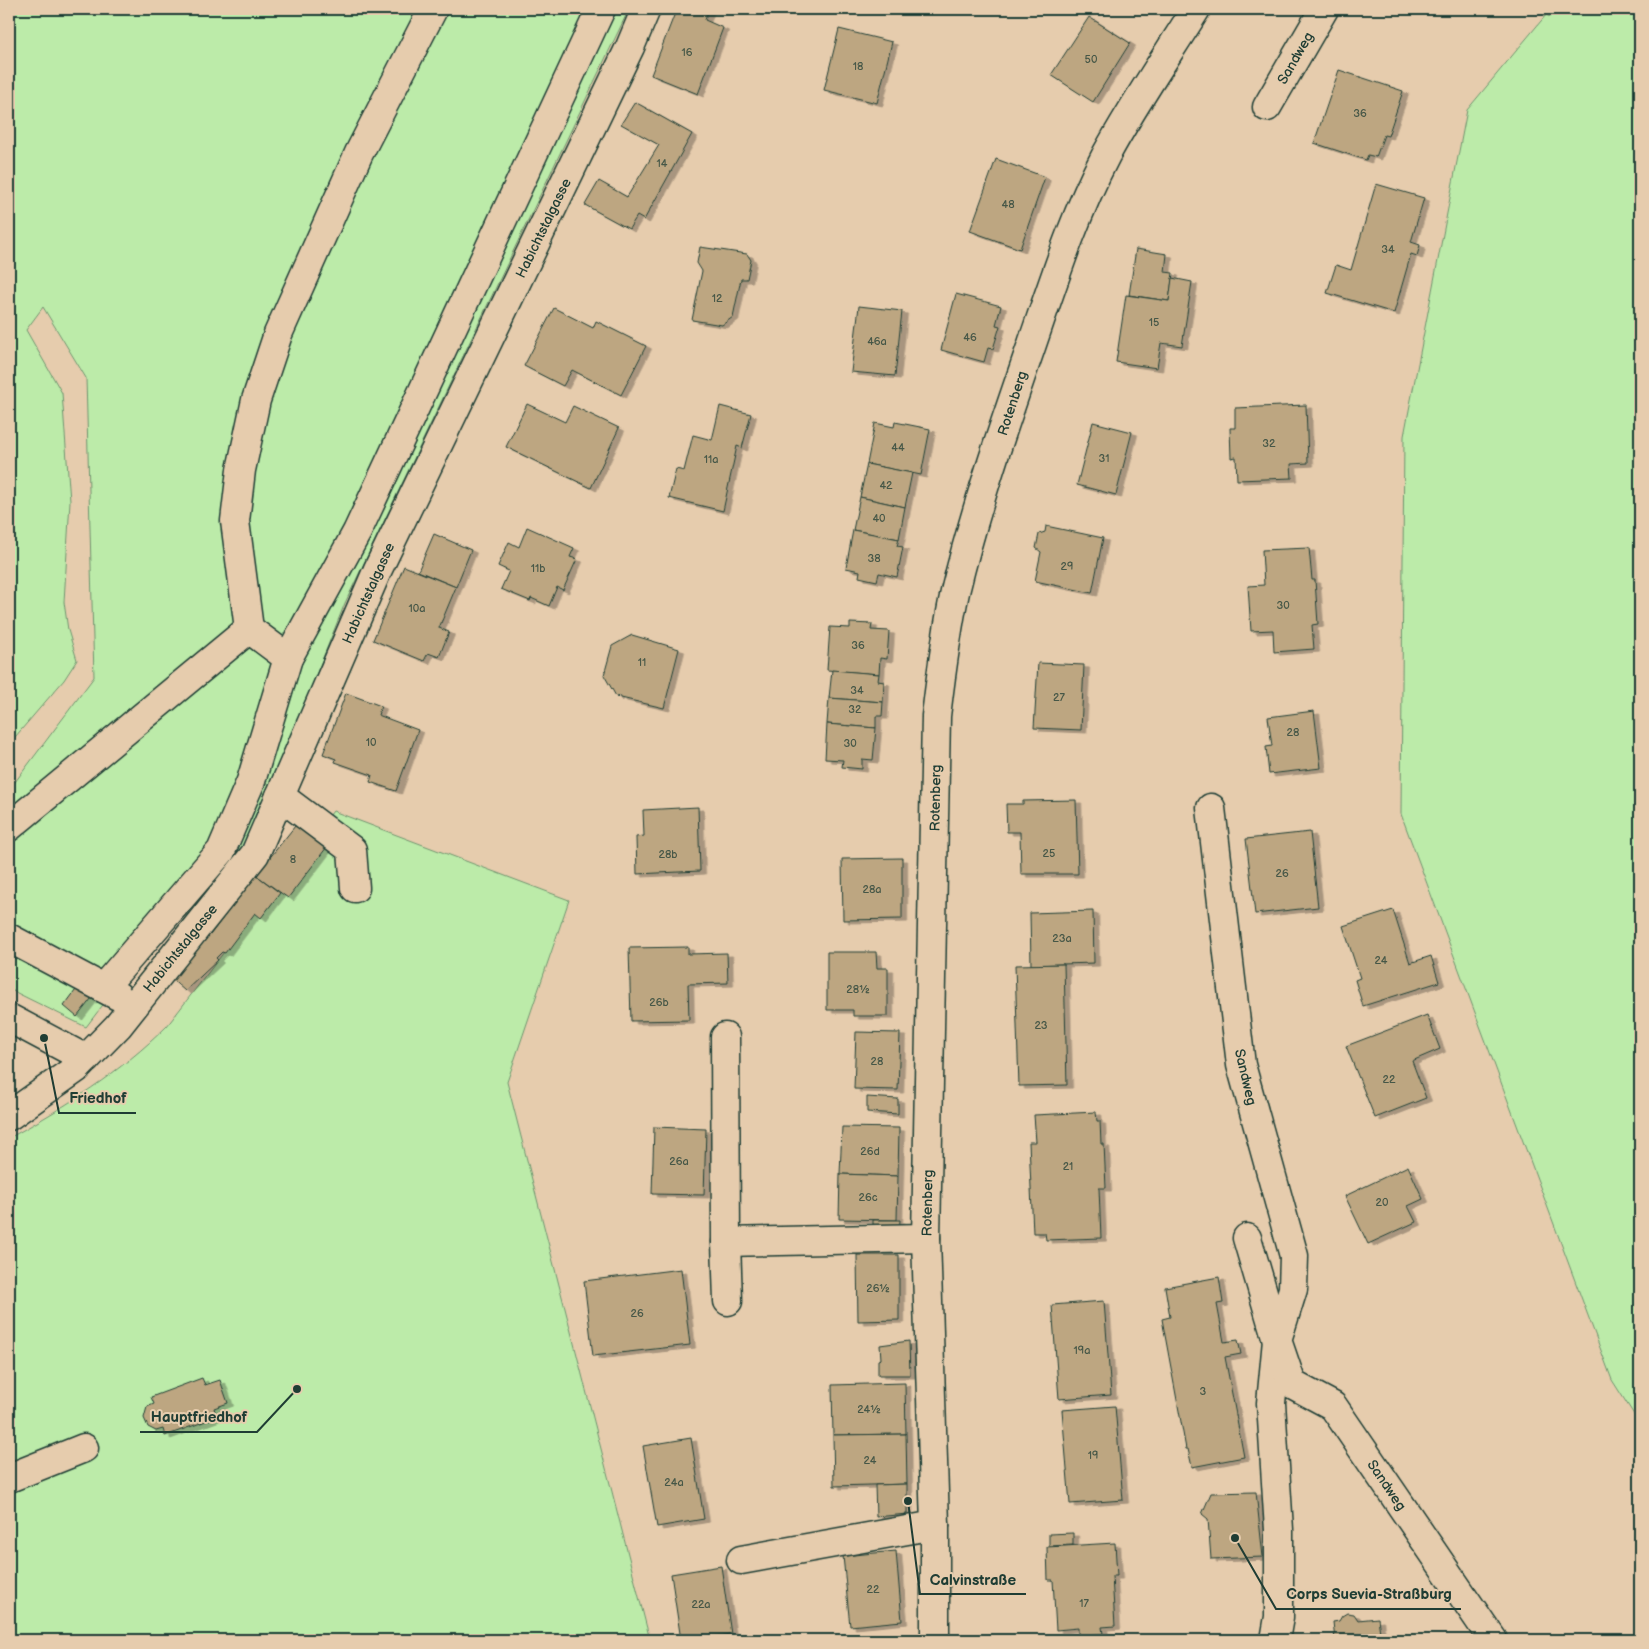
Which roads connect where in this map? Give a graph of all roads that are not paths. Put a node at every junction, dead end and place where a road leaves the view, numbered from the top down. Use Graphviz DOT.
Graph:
graph roads {
  1 [pos="433,9"];
  2 [pos="601,9"];
  3 [pos="646,9"];
  4 [pos="1196,9"];
  5 [pos="1324,9"];
  6 [pos="1267,107"];
  7 [pos="249,629"];
  8 [pos="288,658"];
  9 [pos="280,796"];
  10 [pos="1211,808"];
  11 [pos="9,827"];
  12 [pos="355,888"];
  13 [pos="9,938"];
  14 [pos="103,988"];
  15 [pos="135,1005"];
  16 [pos="9,1018"];
  17 [pos="725,1036"];
  18 [pos="86,1059"];
  19 [pos="9,1116"];
  20 [pos="926,1238"];
  21 [pos="1247,1238"];
  22 [pos="726,1242"];
  23 [pos="728,1301"];
  24 [pos="1277,1340"];
  25 [pos="84,1448"];
  26 [pos="9,1478"];
  27 [pos="935,1525"];
  28 [pos="741,1560"];
  29 [pos="935,1640"];
  30 [pos="1275,1640"];
  31 [pos="1493,1640"];
  1 -- 7 [label="street"];
  2 -- 8 [label="street"];
  3 -- 9 [label="street, Habichtstalgasse"];
  4 -- 20 [label="street, Rotenberg"];
  5 -- 6 [label="street, Sandweg"];
  7 -- 8 [label="street"];
  7 -- 11 [label="street"];
  8 -- 14 [label="street"];
  9 -- 12 [label="street"];
  9 -- 15 [label="street, Habichtstalgasse"];
  10 -- 24 [label="street, Sandweg"];
  13 -- 14 [label="street"];
  14 -- 15 [label="street"];
  15 -- 18 [label="street, Habichtstalgasse"];
  16 -- 18 [label="street"];
  17 -- 22 [label="street"];
  18 -- 19 [label="street, Habichtstalgasse"];
  20 -- 22 [label="street"];
  20 -- 27 [label="street, Rotenberg"];
  21 -- 24 [label="street, Sandweg"];
  22 -- 23 [label="street"];
  24 -- 30 [label="street"];
  24 -- 31 [label="street, Sandweg"];
  25 -- 26 [label="street"];
  27 -- 28 [label="street"];
  27 -- 29 [label="street, Rotenberg"];
}
